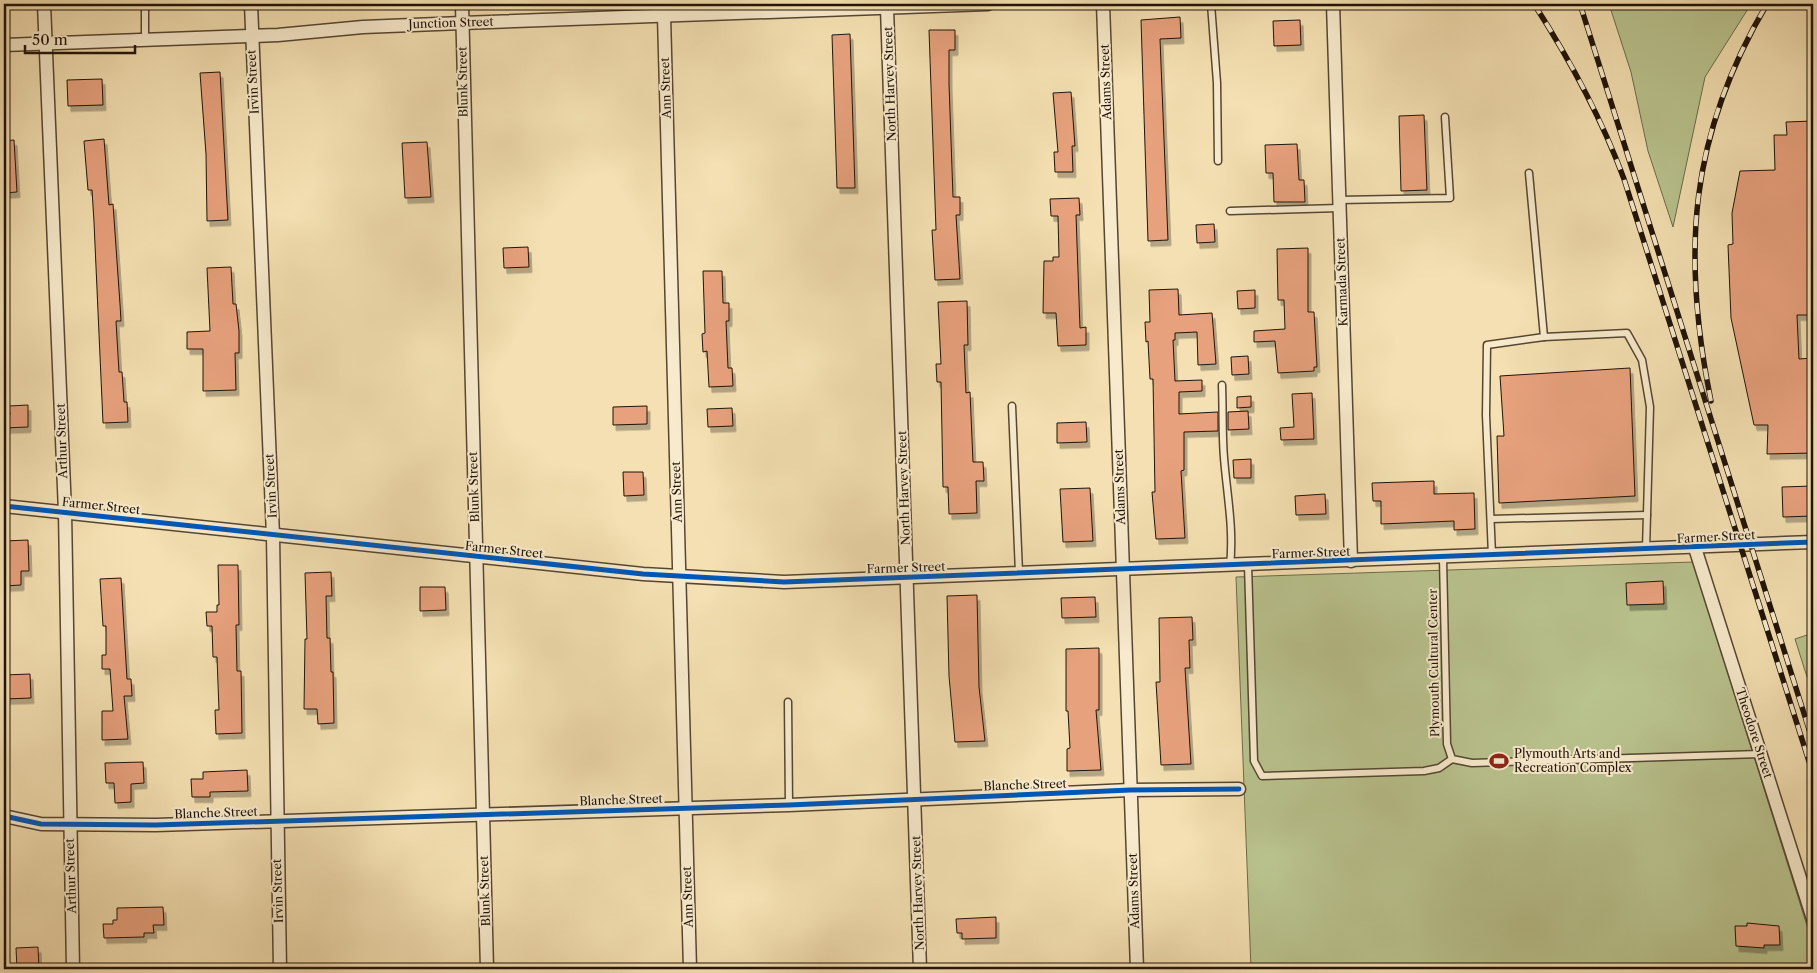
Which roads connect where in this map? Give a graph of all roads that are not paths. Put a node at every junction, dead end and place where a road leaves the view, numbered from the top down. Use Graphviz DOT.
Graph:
graph roads {
  1 [pos="44,4"];
  2 [pos="145,4"];
  3 [pos="251,4"];
  4 [pos="462,4"];
  5 [pos="988,4"];
  6 [pos="1103,4"];
  7 [pos="1212,4"];
  8 [pos="1333,4"];
  9 [pos="887,8"];
  10 [pos="670,12"];
  11 [pos="462,23"];
  12 [pos="251,36"];
  13 [pos="145,40"];
  14 [pos="45,44"];
  15 [pos="4,45"];
  16 [pos="1445,117"];
  17 [pos="1218,161"];
  18 [pos="1529,173"];
  19 [pos="1339,204"];
  20 [pos="1230,211"];
  21 [pos="1544,338"];
  22 [pos="1222,385"];
  23 [pos="1012,406"];
  24 [pos="4,506"];
  25 [pos="65,512"];
  26 [pos="1647,515"];
  27 [pos="1491,519"];
  28 [pos="273,536"];
  29 [pos="1813,542"];
  30 [pos="1695,548"];
  31 [pos="1646,550"];
  32 [pos="1492,556"];
  33 [pos="476,557"];
  34 [pos="1443,558"];
  35 [pos="1351,561"];
  36 [pos="1248,565"];
  37 [pos="1230,566"];
  38 [pos="1122,570"];
  39 [pos="1019,573"];
  40 [pos="679,577"];
  41 [pos="908,578"];
  42 [pos="788,702"];
  43 [pos="1760,754"];
  44 [pos="1452,758"];
  45 [pos="1239,789"];
  46 [pos="1130,790"];
  47 [pos="915,800"];
  48 [pos="789,805"];
  49 [pos="685,808"];
  50 [pos="483,814"];
  51 [pos="4,816"];
  52 [pos="276,820"];
  53 [pos="69,825"];
  54 [pos="1813,919"];
  55 [pos="73,969"];
  56 [pos="280,969"];
  57 [pos="487,969"];
  58 [pos="690,969"];
  59 [pos="920,969"];
  60 [pos="1137,969"];
  1 -- 14 [label="street, Arthur Street"];
  2 -- 13 [label="lane"];
  3 -- 12 [label="street, Irvin Street"];
  4 -- 11 [label="street, Blunk Street"];
  5 -- 9 [label="street, Junction Street"];
  6 -- 38 [label="street, Adams Street"];
  7 -- 17 [label="lane"];
  8 -- 19 [label="street, Karmada Street"];
  9 -- 10 [label="street, Junction Street"];
  9 -- 41 [label="street, North Harvey Street"];
  10 -- 11 [label="street, Junction Street"];
  10 -- 40 [label="street, Ann Street"];
  11 -- 12 [label="street, Junction Street"];
  11 -- 33 [label="street, Blunk Street"];
  12 -- 13 [label="street, Junction Street"];
  12 -- 28 [label="street, Irvin Street"];
  13 -- 14 [label="street, Junction Street"];
  14 -- 15 [label="street, Junction Street"];
  14 -- 25 [label="street, Arthur Street"];
  16 -- 19 [label="lane"];
  18 -- 21 [label="lane"];
  19 -- 20 [label="lane"];
  19 -- 35 [label="street, Karmada Street"];
  21 -- 26 [label="lane"];
  21 -- 27 [label="lane"];
  22 -- 37 [label="lane"];
  23 -- 39 [label="lane"];
  24 -- 25 [label="street, Farmer Street"];
  25 -- 28 [label="street, Farmer Street"];
  25 -- 53 [label="street, Arthur Street"];
  26 -- 27 [label="lane"];
  26 -- 31 [label="lane"];
  27 -- 32 [label="lane"];
  28 -- 33 [label="street, Farmer Street"];
  28 -- 52 [label="street, Irvin Street"];
  29 -- 30 [label="street, Farmer Street"];
  30 -- 31 [label="street, Farmer Street"];
  30 -- 43 [label="street, Theodore Street"];
  31 -- 32 [label="street, Farmer Street"];
  32 -- 34 [label="street, Farmer Street"];
  33 -- 40 [label="street, Farmer Street"];
  33 -- 50 [label="street, Blunk Street"];
  34 -- 35 [label="street, Farmer Street"];
  34 -- 44 [label="lane, Plymouth Cultural Center"];
  35 -- 36 [label="street, Farmer Street"];
  36 -- 37 [label="street, Farmer Street"];
  36 -- 44 [label="lane"];
  37 -- 38 [label="street, Farmer Street"];
  38 -- 39 [label="street, Farmer Street"];
  38 -- 46 [label="street, Adams Street"];
  39 -- 41 [label="street, Farmer Street"];
  40 -- 41 [label="street, Farmer Street"];
  40 -- 49 [label="street, Ann Street"];
  41 -- 47 [label="street, North Harvey Street"];
  42 -- 48 [label="lane"];
  43 -- 44 [label="lane"];
  43 -- 54 [label="street, Theodore Street"];
  45 -- 46 [label="street, Blanche Street"];
  46 -- 47 [label="street, Blanche Street"];
  46 -- 60 [label="street, Adams Street"];
  47 -- 48 [label="street, Blanche Street"];
  47 -- 59 [label="street, North Harvey Street"];
  48 -- 49 [label="street, Blanche Street"];
  49 -- 50 [label="street, Blanche Street"];
  49 -- 58 [label="street, Ann Street"];
  50 -- 52 [label="street, Blanche Street"];
  50 -- 57 [label="street, Blunk Street"];
  51 -- 53 [label="street, Blanche Street"];
  52 -- 53 [label="street, Blanche Street"];
  52 -- 56 [label="street, Irvin Street"];
  53 -- 55 [label="street, Arthur Street"];
}
